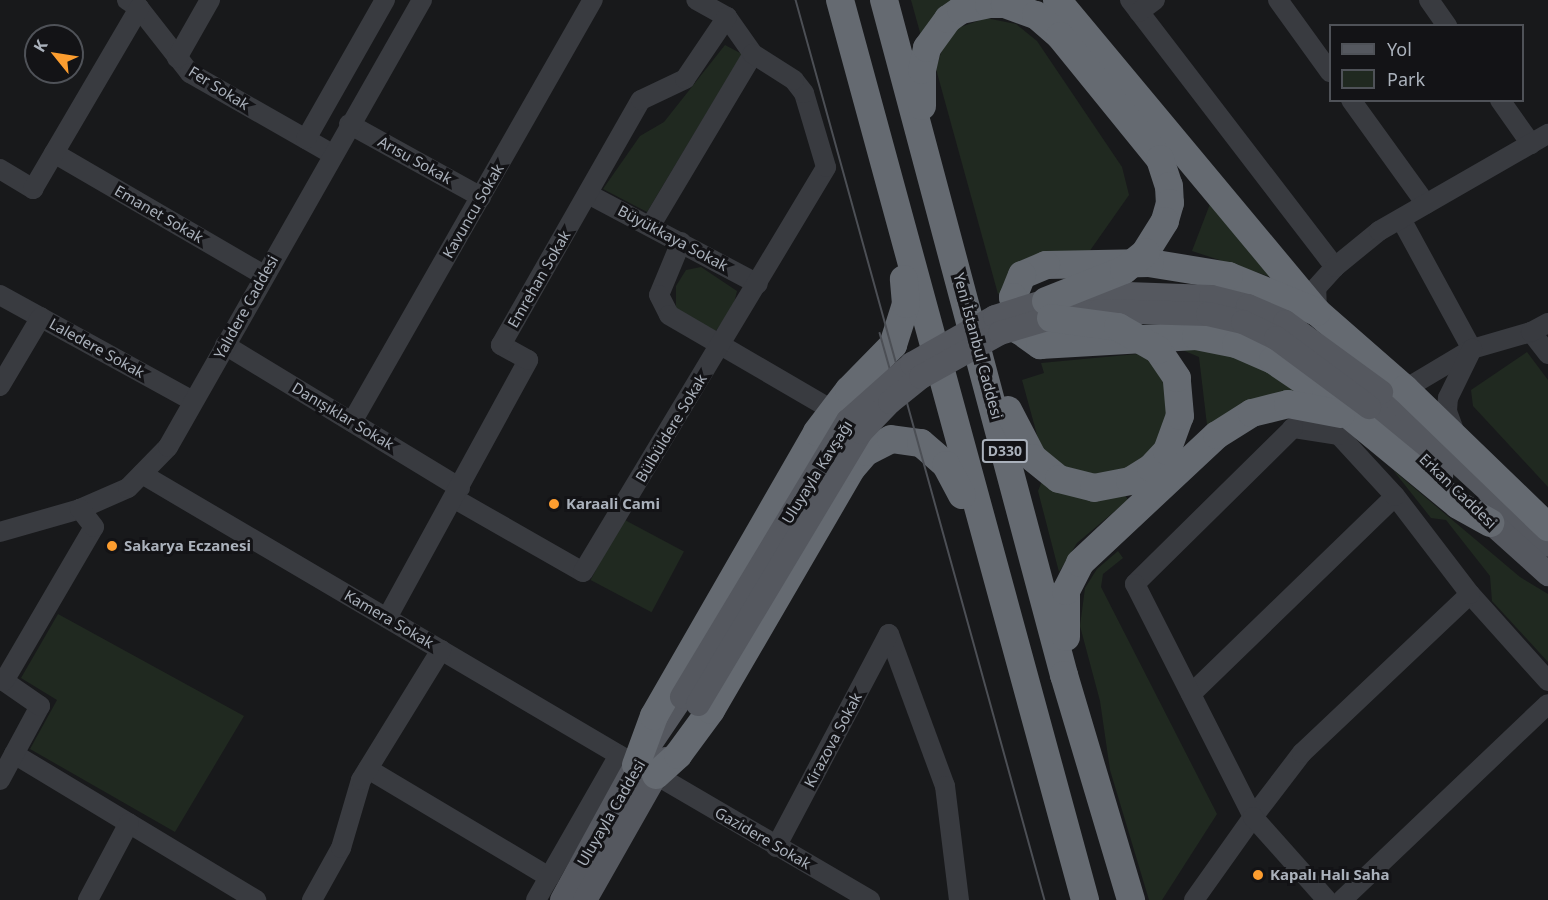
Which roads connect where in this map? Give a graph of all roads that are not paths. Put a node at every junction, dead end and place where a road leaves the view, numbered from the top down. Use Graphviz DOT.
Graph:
graph roads {
  1 [pos="210,0"];
  2 [pos="385,0"];
  3 [pos="422,0"];
  4 [pos="593,0"];
  5 [pos="696,0"];
  6 [pos="840,0"];
  7 [pos="884,0"];
  8 [pos="1057,0"];
  9 [pos="1278,0"];
  10 [pos="1429,0"];
  11 [pos="133,4"];
  12 [pos="1141,4"];
  13 [pos="726,17"];
  14 [pos="1446,24"];
  15 [pos="753,54"];
  16 [pos="177,58"];
  17 [pos="1329,71"];
  18 [pos="1352,102"];
  19 [pos="1502,102"];
  20 [pos="349,124"];
  21 [pos="306,139"];
  22 [pos="1542,142"];
  23 [pos="923,144"];
  24 [pos="54,153"];
  25 [pos="332,154"];
  26 [pos="0,169"];
  27 [pos="588,194"];
  28 [pos="481,196"];
  29 [pos="1426,204"];
  30 [pos="1401,219"];
  31 [pos="651,225"];
  32 [pos="902,232"];
  33 [pos="681,242"];
  34 [pos="1335,267"];
  35 [pos="264,275"];
  36 [pos="758,284"];
  37 [pos="0,295"];
  38 [pos="1048,310"];
  39 [pos="1317,312"];
  40 [pos="41,318"];
  41 [pos="1540,327"];
  42 [pos="723,343"];
  43 [pos="225,345"];
  44 [pos="1472,349"];
  45 [pos="1548,354"];
  46 [pos="980,355"];
  47 [pos="0,386"];
  48 [pos="193,401"];
  49 [pos="1381,404"];
  50 [pos="832,410"];
  51 [pos="352,422"];
  52 [pos="1456,436"];
  53 [pos="873,446"];
  54 [pos="142,474"];
  55 [pos="458,493"];
  56 [pos="1395,496"];
  57 [pos="80,508"];
  58 [pos="1490,523"];
  59 [pos="1548,527"];
  60 [pos="0,532"];
  61 [pos="984,538"];
  62 [pos="1548,545"];
  63 [pos="583,572"];
  64 [pos="1548,574"];
  65 [pos="1470,594"];
  66 [pos="387,618"];
  67 [pos="441,650"];
  68 [pos="1064,675"];
  69 [pos="1548,681"];
  70 [pos="1191,694"];
  71 [pos="690,700"];
  72 [pos="1548,704"];
  73 [pos="14,754"];
  74 [pos="637,765"];
  75 [pos="368,769"];
  76 [pos="0,780"];
  77 [pos="1253,817"];
  78 [pos="129,823"];
  79 [pos="776,847"];
  80 [pos="549,877"];
  81 [pos="87,900"];
  82 [pos="256,900"];
  83 [pos="312,900"];
  84 [pos="536,900"];
  85 [pos="562,900"];
  86 [pos="585,900"];
  87 [pos="870,900"];
  88 [pos="959,900"];
  89 [pos="1085,900"];
  90 [pos="1131,900"];
  91 [pos="1194,900"];
  92 [pos="1328,900"];
  93 [pos="1342,900"];
  1 -- 16 [label="street"];
  2 -- 21 [label="street"];
  3 -- 20 [label="street, Yalıdere Caddesi"];
  4 -- 28 [label="street, Kavuncu Sokak"];
  5 -- 13 [label="street"];
  6 -- 32 [label="highway, D330"];
  7 -- 23 [label="highway, Yeni İstanbul Caddesi / D330"];
  8 -- 39 [label="highway"];
  9 -- 17 [label="street"];
  10 -- 14 [label="street"];
  11 -- 16 [label="street, Fer Sokak"];
  11 -- 24 [label="street"];
  12 -- 34 [label="street"];
  13 -- 15 [label="street"];
  13 -- 27 [label="street, Emrehan Sokak"];
  15 -- 31 [label="street"];
  15 -- 36 [label="street, Bülbüldere Sokak"];
  16 -- 21 [label="street, Fer Sokak"];
  18 -- 29 [label="street"];
  19 -- 22 [label="street"];
  20 -- 25 [label="street, Yalıdere Caddesi"];
  20 -- 28 [label="street, Arısu Sokak"];
  21 -- 25 [label="street, Fer Sokak"];
  22 -- 29 [label="street"];
  23 -- 38 [label="highway, bridge"];
  23 -- 46 [label="highway, Yeni İstanbul Caddesi / D330"];
  24 -- 26 [label="street"];
  24 -- 35 [label="street, Emanet Sokak"];
  25 -- 35 [label="street, Yalıdere Caddesi"];
  27 -- 31 [label="street, Büyükkaya Sokak"];
  27 -- 55 [label="street, Emrehan Sokak"];
  28 -- 51 [label="street, Kavuncu Sokak"];
  29 -- 30 [label="street"];
  30 -- 34 [label="street"];
  30 -- 44 [label="street"];
  31 -- 33 [label="street, Büyükkaya Sokak"];
  32 -- 50 [label="highway"];
  32 -- 61 [label="highway, D330"];
  33 -- 36 [label="street, Büyükkaya Sokak"];
  33 -- 42 [label="street"];
  34 -- 39 [label="street"];
  35 -- 43 [label="street, Yalıdere Caddesi"];
  36 -- 42 [label="street, Bülbüldere Sokak"];
  37 -- 40 [label="street, Laledere Sokak"];
  38 -- 46 [label="highway, bridge"];
  38 -- 49 [label="main road, Uluyayla Kavşağı, bridge"];
  38 -- 71 [label="main road, Uluyayla Kavşağı, bridge"];
  39 -- 49 [label="highway"];
  39 -- 49 [label="highway"];
  40 -- 47 [label="street"];
  40 -- 48 [label="street, Laledere Sokak"];
  41 -- 44 [label="street"];
  41 -- 45 [label="street"];
  42 -- 50 [label="street"];
  42 -- 63 [label="street, Bülbüldere Sokak"];
  43 -- 48 [label="street, Yalıdere Caddesi"];
  43 -- 51 [label="street, Danışıklar Sokak"];
  44 -- 49 [label="street"];
  44 -- 52 [label="street"];
  46 -- 68 [label="highway, Yeni İstanbul Caddesi / D330"];
  48 -- 54 [label="street, Yalıdere Caddesi"];
  49 -- 52 [label="highway"];
  49 -- 58 [label="highway"];
  49 -- 62 [label="main road, Erkan Caddesi"];
  49 -- 68 [label="highway"];
  50 -- 53 [label="highway"];
  50 -- 74 [label="highway"];
  51 -- 55 [label="street, Danışıklar Sokak"];
  52 -- 59 [label="highway"];
  53 -- 61 [label="highway"];
  53 -- 74 [label="highway"];
  54 -- 57 [label="street, Yalıdere Caddesi"];
  54 -- 66 [label="street, Kamera Sokak"];
  55 -- 63 [label="street, Danışıklar Sokak"];
  55 -- 66 [label="street, Emrehan Sokak"];
  56 -- 65 [label="street"];
  56 -- 70 [label="street"];
  56 -- 70 [label="street"];
  57 -- 60 [label="street, Yalıdere Caddesi"];
  57 -- 73 [label="street"];
  58 -- 64 [label="main road, Erkan Caddesi"];
  61 -- 89 [label="highway, D330"];
  65 -- 69 [label="street"];
  65 -- 77 [label="street"];
  66 -- 67 [label="street, Kamera Sokak"];
  67 -- 74 [label="street, Kamera Sokak"];
  67 -- 75 [label="street"];
  68 -- 90 [label="highway, Yeni İstanbul Caddesi / D330"];
  70 -- 77 [label="street"];
  71 -- 74 [label="main road, Uluyayla Caddesi"];
  72 -- 93 [label="street"];
  73 -- 76 [label="street"];
  73 -- 78 [label="street"];
  74 -- 79 [label="street, Gazidere Sokak"];
  74 -- 80 [label="street"];
  74 -- 85 [label="main road, Uluyayla Caddesi"];
  74 -- 86 [label="main road, Uluyayla Caddesi"];
  75 -- 80 [label="street"];
  75 -- 83 [label="street"];
  77 -- 91 [label="street"];
  77 -- 92 [label="street"];
  78 -- 81 [label="street"];
  78 -- 82 [label="street"];
  79 -- 87 [label="street, Gazidere Sokak"];
  79 -- 88 [label="street, Kirazova Sokak"];
  80 -- 84 [label="street"];
}
